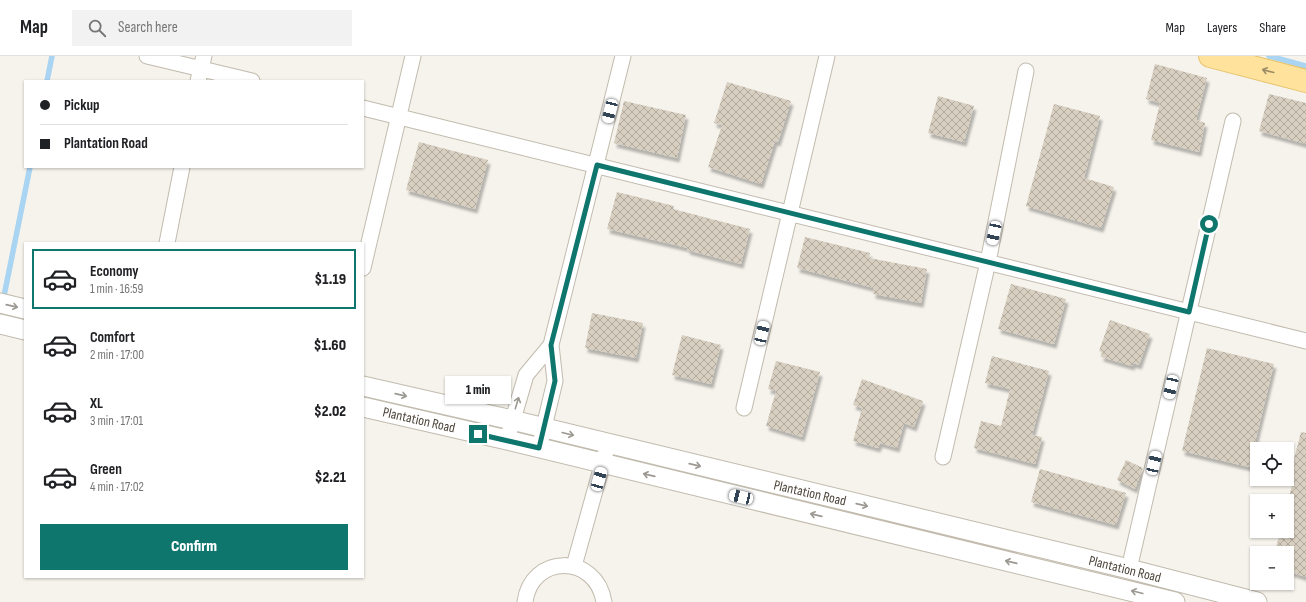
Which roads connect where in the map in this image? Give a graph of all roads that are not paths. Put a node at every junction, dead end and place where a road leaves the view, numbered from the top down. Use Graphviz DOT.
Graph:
graph roads {
  1 [pos="147,56"];
  2 [pos="413,56"];
  3 [pos="623,56"];
  4 [pos="827,56"];
  5 [pos="1210,56"];
  6 [pos="201,69"];
  7 [pos="1026,72"];
  8 [pos="248,80"];
  9 [pos="1306,82"];
  10 [pos="364,108"];
  11 [pos="398,116"];
  12 [pos="1233,121"];
  13 [pos="597,165"];
  14 [pos="182,168"];
  15 [pos="790,213"];
  16 [pos="167,242"];
  17 [pos="988,262"];
  18 [pos="364,264"];
  19 [pos="0,303"];
  20 [pos="24,309"];
  21 [pos="1189,312"];
  22 [pos="0,324"];
  23 [pos="24,330"];
  24 [pos="1306,341"];
  25 [pos="551,345"];
  26 [pos="364,386"];
  27 [pos="364,408"];
  28 [pos="744,408"];
  29 [pos="512,420"];
  30 [pos="544,428"];
  31 [pos="507,440"];
  32 [pos="608,444"];
  33 [pos="539,448"];
  34 [pos="943,457"];
  35 [pos="603,464"];
  36 [pos="574,566"];
  37 [pos="1129,569"];
  38 [pos="525,602"];
  39 [pos="604,602"];
  40 [pos="1175,602"];
  41 [pos="1257,602"];
  1 -- 6 [label="street"];
  2 -- 11 [label="street"];
  3 -- 13 [label="street"];
  4 -- 15 [label="street"];
  9 -- 5 [label="main road, one-way"];
  6 -- 8 [label="street"];
  7 -- 17 [label="street"];
  10 -- 11 [label="street"];
  11 -- 13 [label="street"];
  11 -- 18 [label="street"];
  12 -- 21 [label="street"];
  13 -- 15 [label="street"];
  13 -- 25 [label="street"];
  14 -- 16 [label="street"];
  15 -- 17 [label="street"];
  15 -- 28 [label="street"];
  17 -- 21 [label="street"];
  17 -- 34 [label="street"];
  19 -- 20 [label="street, one-way"];
  21 -- 24 [label="street"];
  21 -- 37 [label="street"];
  22 -- 23 [label="street"];
  29 -- 25 [label="street, one-way"];
  25 -- 30 [label="street"];
  26 -- 29 [label="street, Plantation Road, one-way"];
  27 -- 31 [label="street, Plantation Road"];
  29 -- 30 [label="street, Plantation Road"];
  29 -- 31 [label="street"];
  30 -- 32 [label="street, Plantation Road, one-way"];
  30 -- 33 [label="street"];
  31 -- 33 [label="street, Plantation Road"];
  32 -- 35 [label="street"];
  32 -- 37 [label="street, Plantation Road, one-way"];
  33 -- 35 [label="street, Plantation Road"];
  35 -- 36 [label="street"];
  40 -- 35 [label="street, Plantation Road, one-way"];
  36 -- 38 [label="street"];
  36 -- 39 [label="street"];
  37 -- 41 [label="street, Plantation Road"];
}
